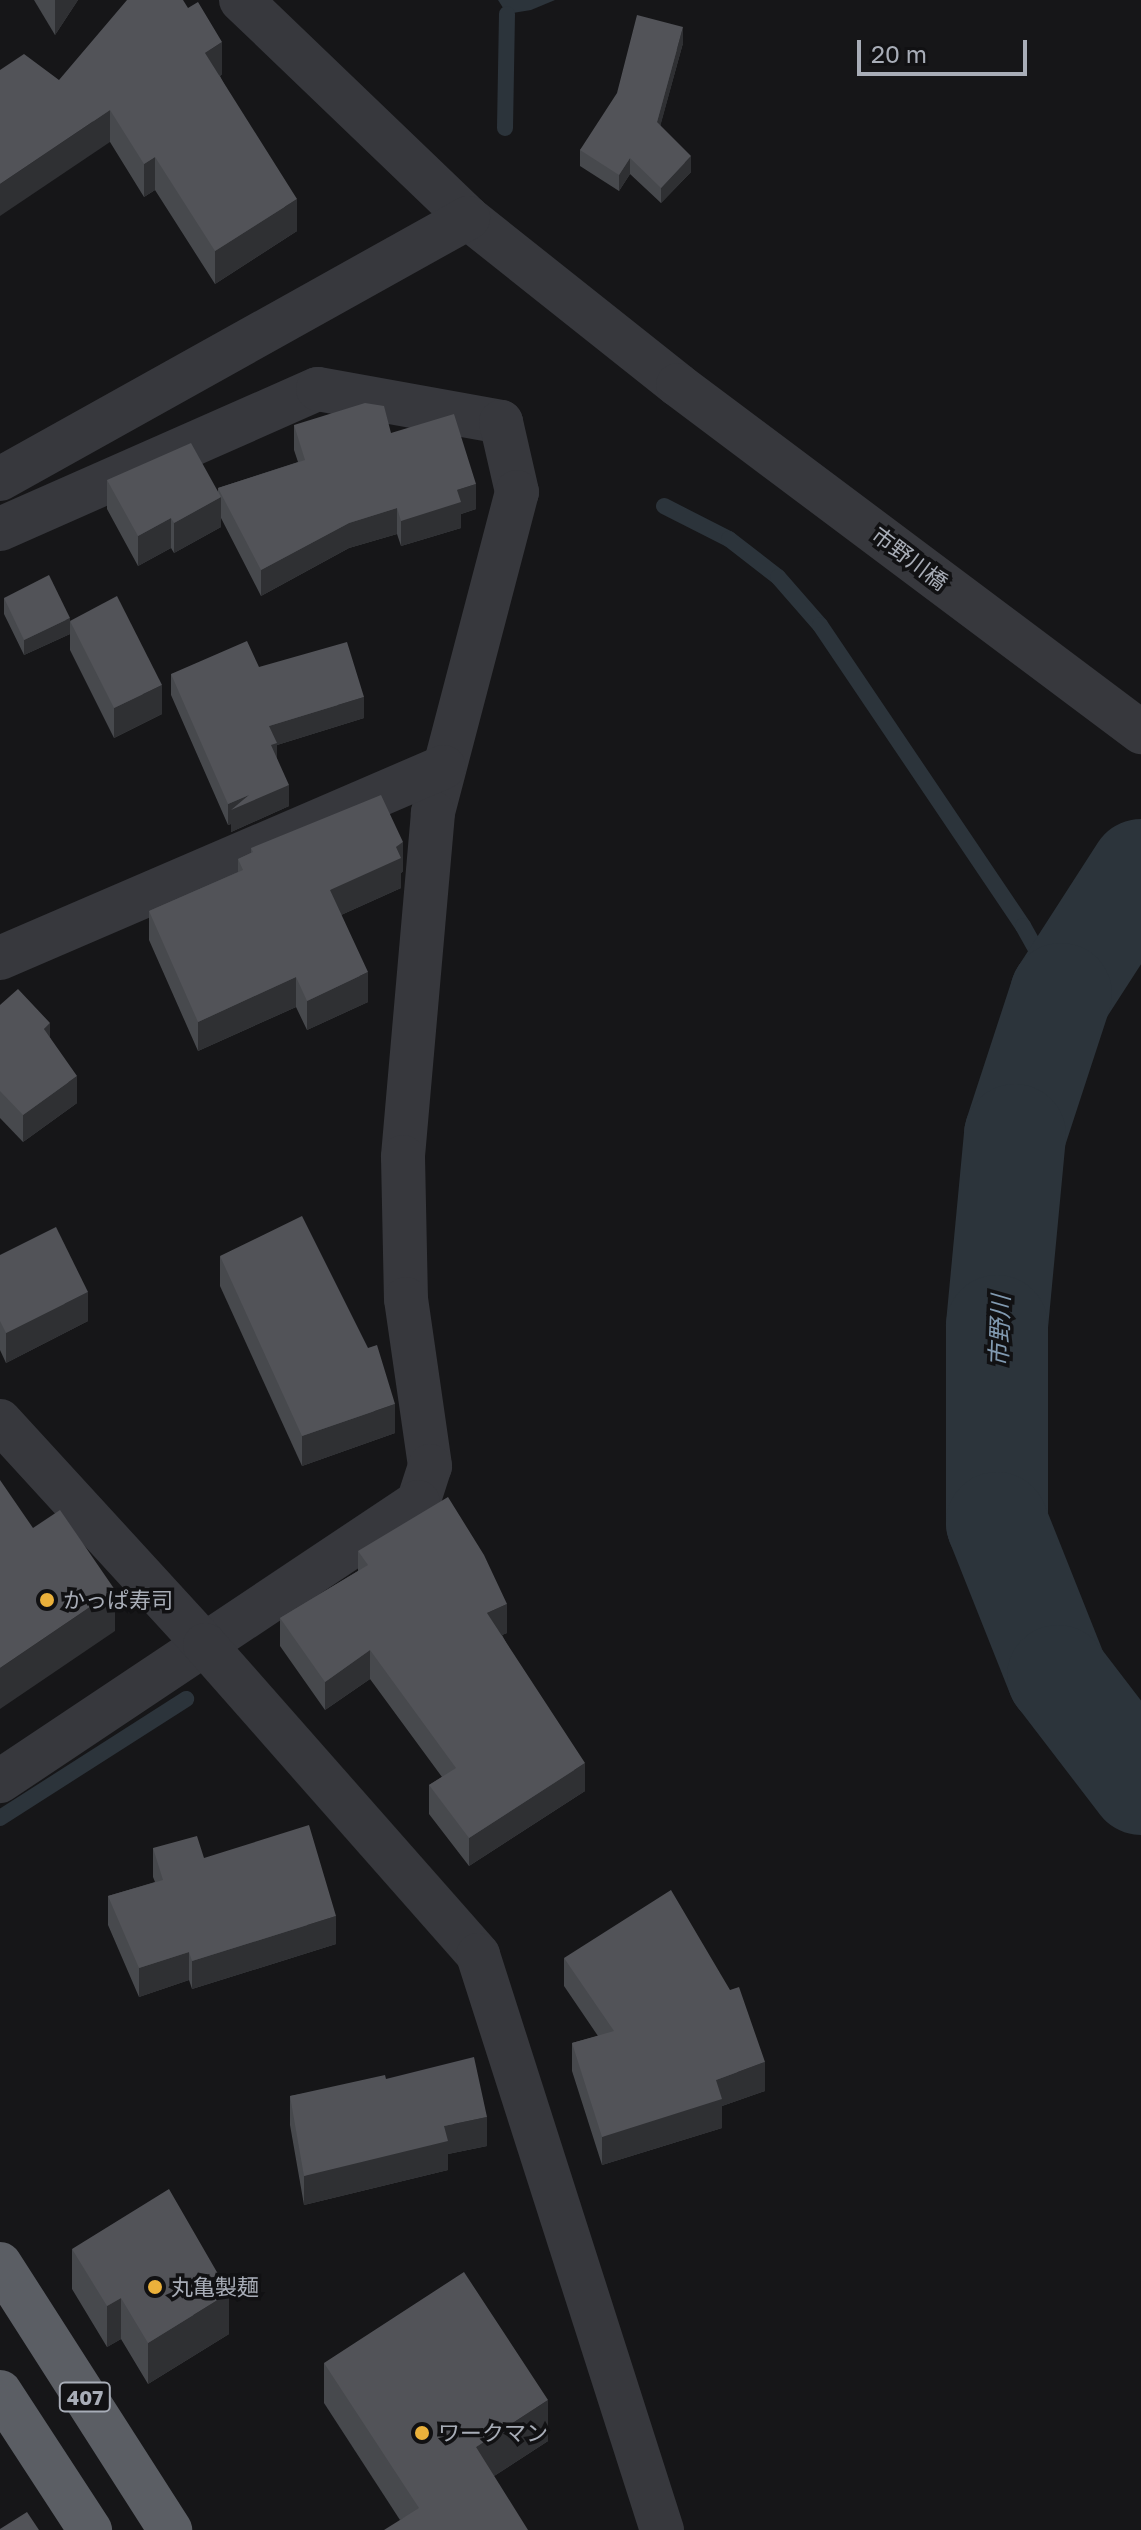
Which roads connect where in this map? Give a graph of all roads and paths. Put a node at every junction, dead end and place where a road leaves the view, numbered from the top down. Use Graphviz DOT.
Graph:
graph roads {
  1 [pos="241,0"];
  2 [pos="468,218"];
  3 [pos="0,479"];
  4 [pos="0,529"];
  5 [pos="1141,732"];
  6 [pos="444,767"];
  7 [pos="0,958"];
  8 [pos="0,1421"];
  9 [pos="205,1645"];
  10 [pos="0,1781"];
  11 [pos="0,2264"];
  12 [pos="0,2392"];
  13 [pos="90,2530"];
  14 [pos="170,2530"];
  15 [pos="662,2530"];
  1 -- 2 [label="street, 市野川橋"];
  2 -- 3 [label="street"];
  2 -- 5 [label="street, 市野川橋"];
  4 -- 6 [label="street"];
  6 -- 7 [label="street"];
  6 -- 9 [label="street"];
  8 -- 9 [label="street"];
  9 -- 10 [label="street"];
  9 -- 15 [label="street"];
  11 -- 14 [label="highway, 407"];
  12 -- 13 [label="highway"];
}
